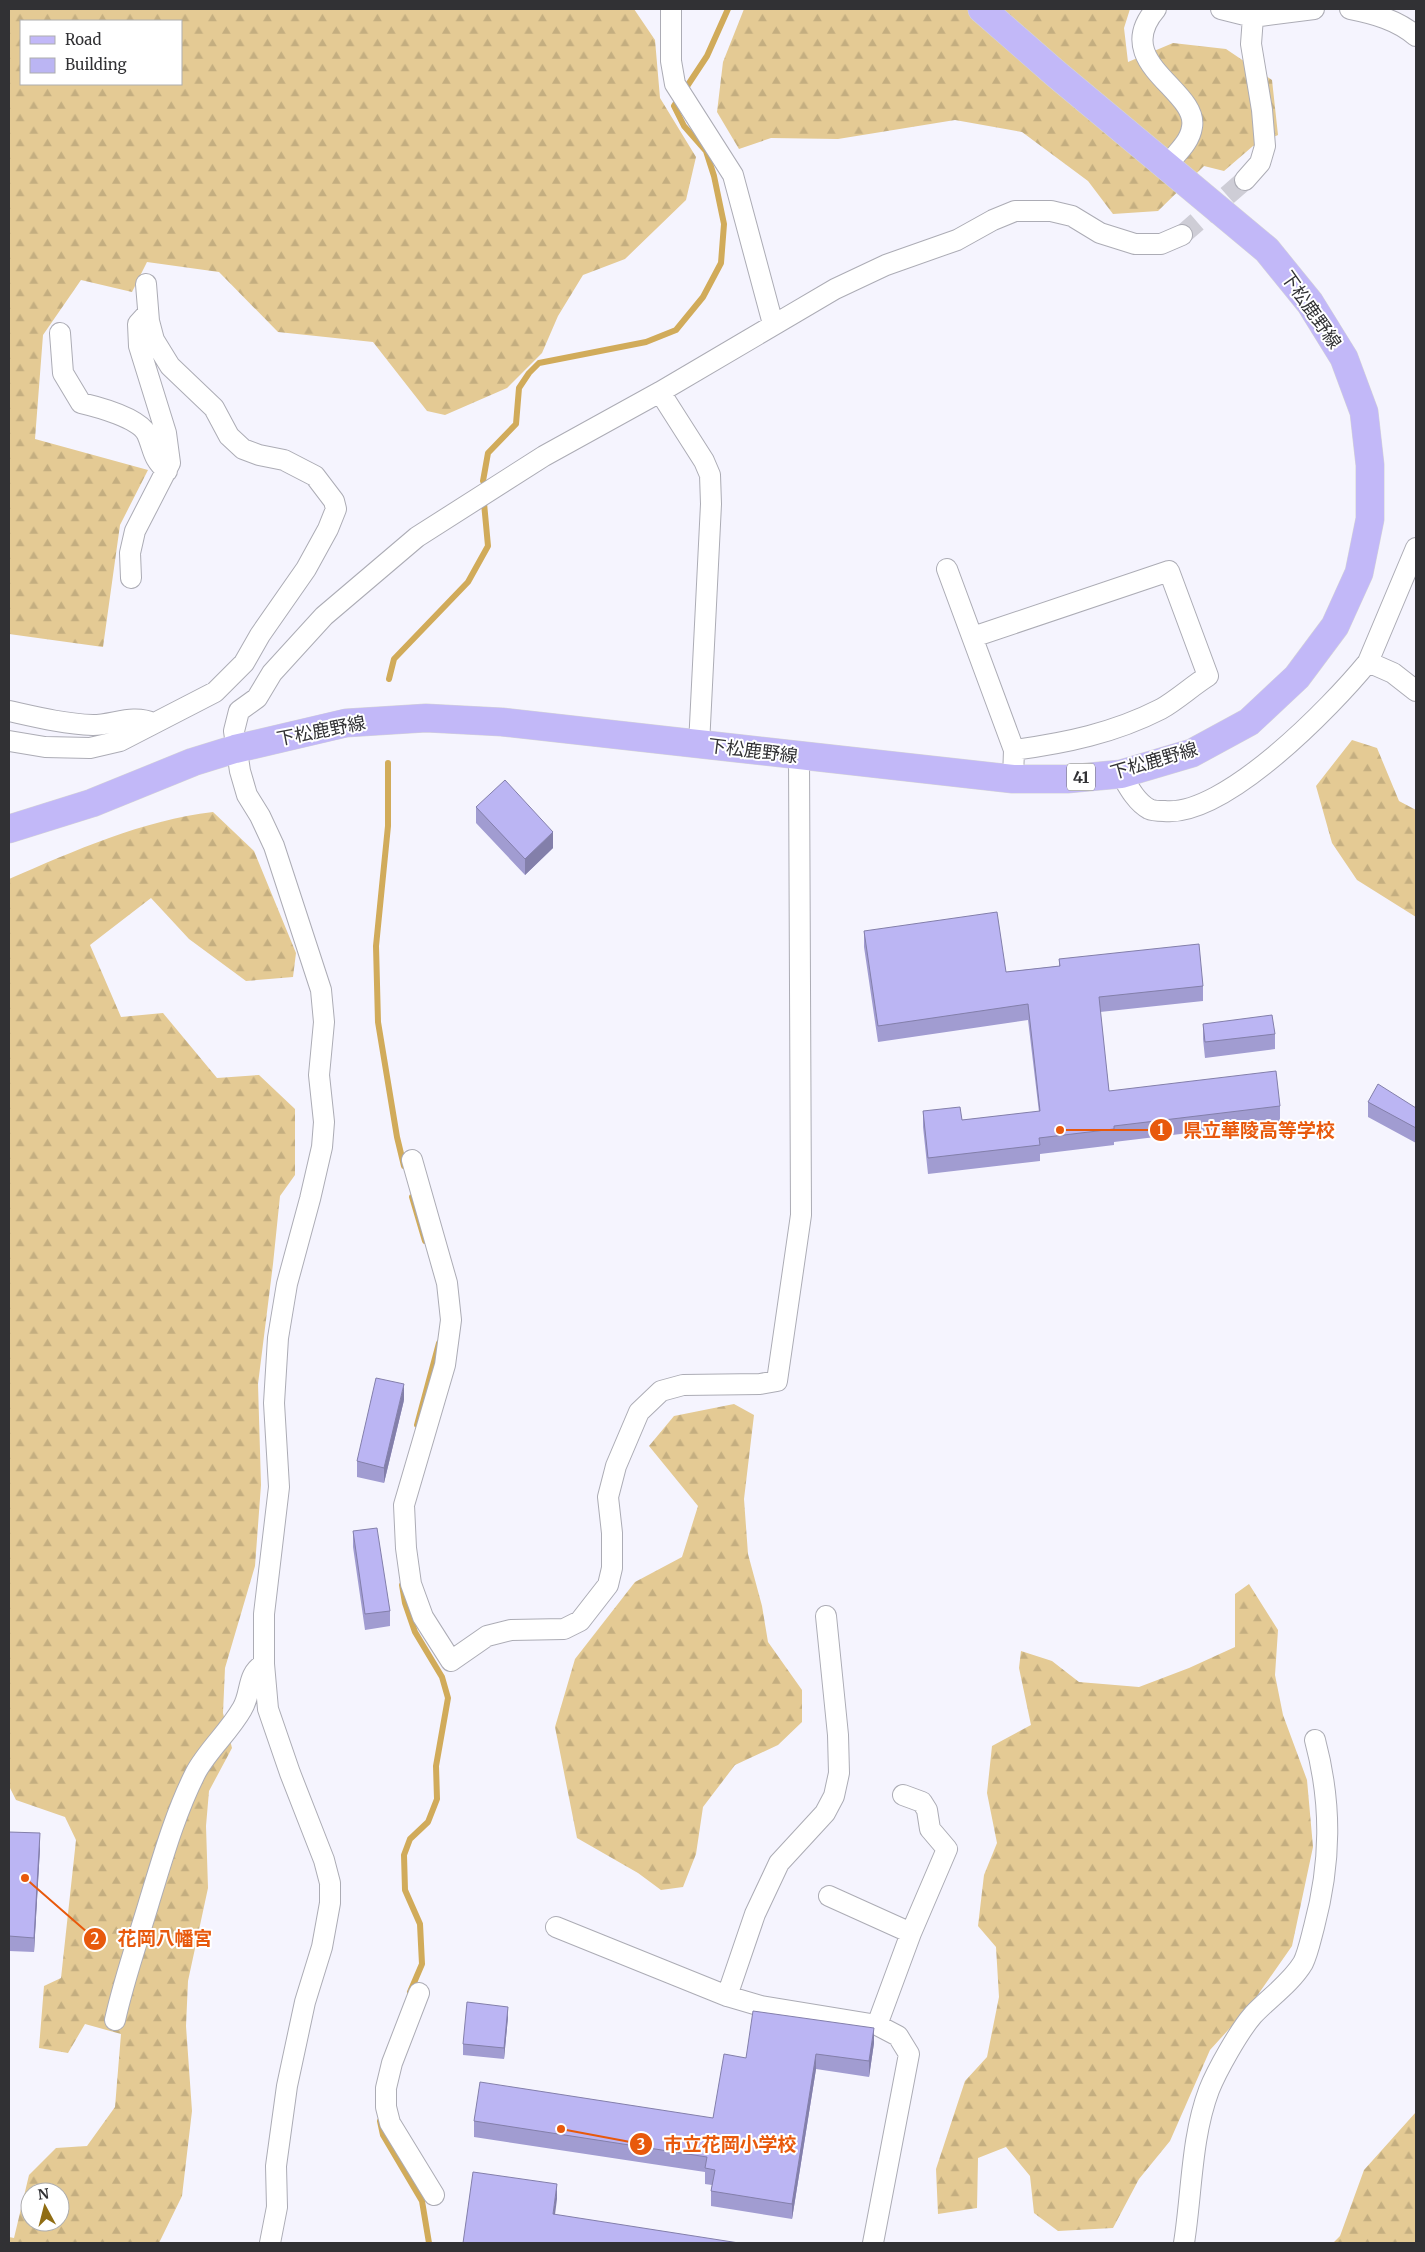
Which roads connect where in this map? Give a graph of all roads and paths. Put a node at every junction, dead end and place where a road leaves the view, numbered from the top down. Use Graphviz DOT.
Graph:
graph roads {
  1 [pos="671,9"];
  2 [pos="982,9"];
  3 [pos="1156,9"];
  4 [pos="1221,9"];
  5 [pos="1314,9"];
  6 [pos="1350,9"];
  7 [pos="1253,17"];
  8 [pos="1416,36"];
  9 [pos="1167,164"];
  10 [pos="1246,180"];
  11 [pos="1182,235"];
  12 [pos="146,284"];
  13 [pos="148,313"];
  14 [pos="773,324"];
  15 [pos="60,333"];
  16 [pos="660,392"];
  17 [pos="167,471"];
  18 [pos="1416,548"];
  19 [pos="947,569"];
  20 [pos="131,578"];
  21 [pos="973,637"];
  22 [pos="1368,662"];
  23 [pos="1416,691"];
  24 [pos="215,692"];
  25 [pos="9,711"];
  26 [pos="239,711"];
  27 [pos="153,723"];
  28 [pos="9,741"];
  29 [pos="699,744"];
  30 [pos="236,749"];
  31 [pos="1014,750"];
  32 [pos="798,756"];
  33 [pos="1121,774"];
  34 [pos="1013,779"];
  35 [pos="9,829"];
  36 [pos="412,1160"];
  37 [pos="826,1616"];
  38 [pos="264,1664"];
  39 [pos="1315,1740"];
  40 [pos="903,1795"];
  41 [pos="829,1896"];
  42 [pos="556,1927"];
  43 [pos="912,1933"];
  44 [pos="420,1993"];
  45 [pos="727,1996"];
  46 [pos="115,2020"];
  47 [pos="877,2025"];
  48 [pos="434,2195"];
  49 [pos="270,2243"];
  50 [pos="873,2243"];
  51 [pos="1184,2243"];
  1 -- 14 [label="street"];
  2 -- 9 [label="main road, 下松鹿野線 / 41"];
  3 -- 9 [label="street"];
  4 -- 7 [label="street"];
  5 -- 7 [label="street"];
  6 -- 8 [label="street"];
  7 -- 10 [label="street"];
  9 -- 33 [label="main road, 下松鹿野線 / 41"];
  11 -- 14 [label="street"];
  12 -- 13 [label="street"];
  13 -- 17 [label="street"];
  13 -- 24 [label="street"];
  14 -- 16 [label="street"];
  15 -- 17 [label="street"];
  16 -- 26 [label="street"];
  16 -- 29 [label="street"];
  17 -- 20 [label="street"];
  18 -- 22 [label="street"];
  19 -- 21 [label="street"];
  21 -- 31 [label="street"];
  21 -- 31 [label="street"];
  22 -- 23 [label="street"];
  22 -- 33 [label="street"];
  24 -- 26 [label="street"];
  24 -- 27 [label="street"];
  25 -- 27 [label="street"];
  26 -- 30 [label="street"];
  27 -- 28 [label="street"];
  29 -- 30 [label="main road, 下松鹿野線 / 41"];
  29 -- 32 [label="main road, 下松鹿野線 / 41"];
  30 -- 35 [label="main road, 下松鹿野線 / 41"];
  30 -- 38 [label="street"];
  31 -- 34 [label="street"];
  32 -- 34 [label="main road, 下松鹿野線 / 41"];
  32 -- 36 [label="street"];
  33 -- 34 [label="main road, 下松鹿野線 / 41"];
  37 -- 45 [label="street"];
  38 -- 46 [label="street"];
  38 -- 49 [label="street"];
  39 -- 51 [label="street"];
  40 -- 43 [label="street"];
  41 -- 43 [label="street"];
  42 -- 45 [label="street"];
  43 -- 47 [label="street"];
  44 -- 48 [label="street"];
  45 -- 47 [label="street"];
  47 -- 50 [label="street"];
}
